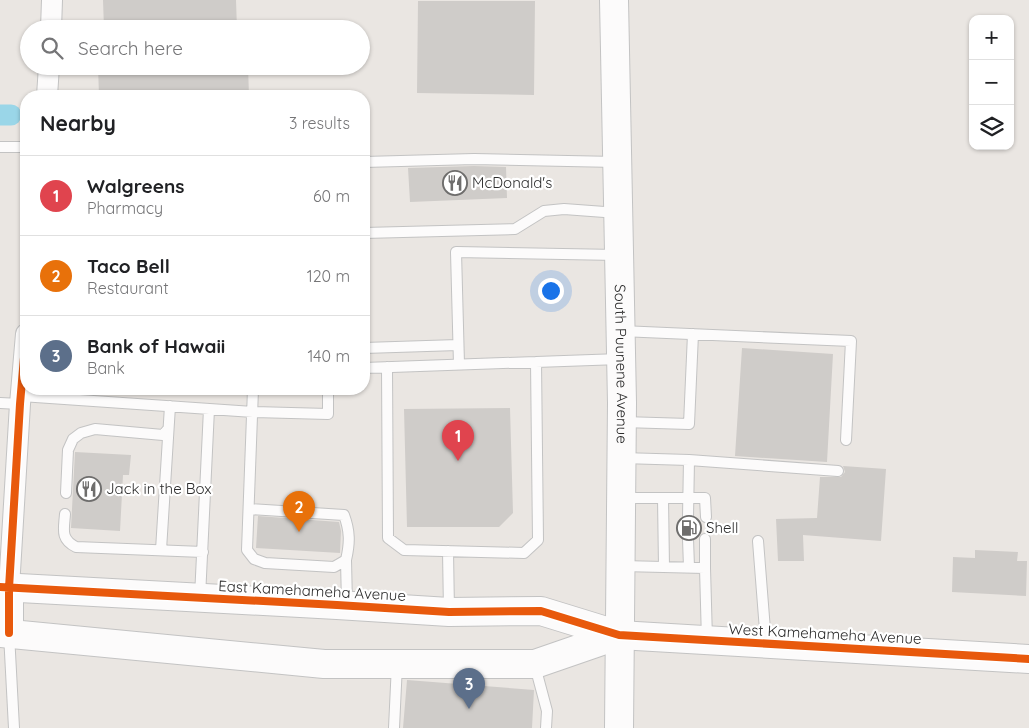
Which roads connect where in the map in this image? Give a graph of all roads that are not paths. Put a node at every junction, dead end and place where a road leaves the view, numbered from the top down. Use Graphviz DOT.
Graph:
graph roads {
  1 [pos="52,0"];
  2 [pos="614,0"];
  3 [pos="51,20"];
  4 [pos="48,75"];
  5 [pos="47,90"];
  6 [pos="0,146"];
  7 [pos="20,147"];
  8 [pos="370,162"];
  9 [pos="617,162"];
  10 [pos="618,212"];
  11 [pos="370,232"];
  12 [pos="618,255"];
  13 [pos="620,331"];
  14 [pos="693,334"];
  15 [pos="458,345"];
  16 [pos="370,348"];
  17 [pos="620,359"];
  18 [pos="536,362"];
  19 [pos="459,364"];
  20 [pos="387,367"];
  21 [pos="370,368"];
  22 [pos="20,395"];
  23 [pos="253,395"];
  24 [pos="328,395"];
  25 [pos="20,400"];
  26 [pos="0,403"];
  27 [pos="170,406"];
  28 [pos="209,409"];
  29 [pos="253,412"];
  30 [pos="622,422"];
  31 [pos="168,429"];
  32 [pos="846,440"];
  33 [pos="621,458"];
  34 [pos="689,460"];
  35 [pos="838,471"];
  36 [pos="66,493"];
  37 [pos="688,497"];
  38 [pos="620,498"];
  39 [pos="663,498"];
  40 [pos="249,508"];
  41 [pos="65,514"];
  42 [pos="688,517"];
  43 [pos="706,517"];
  44 [pos="688,539"];
  45 [pos="705,539"];
  46 [pos="758,541"];
  47 [pos="161,550"];
  48 [pos="448,551"];
  49 [pos="203,552"];
  50 [pos="346,560"];
  51 [pos="620,566"];
  52 [pos="664,567"];
  53 [pos="689,567"];
  54 [pos="705,568"];
  55 [pos="4,587"];
  56 [pos="200,598"];
  57 [pos="347,606"];
  58 [pos="449,612"];
  59 [pos="5,633"];
  60 [pos="619,636"];
  61 [pos="707,641"];
  62 [pos="766,644"];
  63 [pos="1029,659"];
  64 [pos="397,664"];
  65 [pos="534,664"];
  66 [pos="14,728"];
  67 [pos="394,728"];
  68 [pos="546,728"];
  69 [pos="619,728"];
  1 -- 3 [label="street"];
  2 -- 9 [label="street, South Puunene Avenue"];
  4 -- 5 [label="street"];
  6 -- 7 [label="lane"];
  8 -- 9 [label="lane"];
  9 -- 10 [label="street, South Puunene Avenue"];
  10 -- 11 [label="lane"];
  10 -- 12 [label="street, South Puunene Avenue"];
  12 -- 13 [label="street, South Puunene Avenue"];
  12 -- 15 [label="lane"];
  13 -- 14 [label="lane"];
  13 -- 17 [label="street, South Puunene Avenue"];
  14 -- 30 [label="lane"];
  14 -- 32 [label="lane"];
  15 -- 16 [label="lane"];
  15 -- 19 [label="lane"];
  17 -- 18 [label="lane"];
  17 -- 30 [label="street, South Puunene Avenue"];
  18 -- 19 [label="lane"];
  18 -- 48 [label="lane"];
  19 -- 20 [label="lane"];
  20 -- 21 [label="lane"];
  20 -- 48 [label="lane"];
  22 -- 25 [label="street"];
  23 -- 29 [label="lane"];
  24 -- 29 [label="lane"];
  25 -- 26 [label="lane"];
  25 -- 27 [label="lane"];
  25 -- 55 [label="street"];
  27 -- 28 [label="lane"];
  27 -- 31 [label="lane"];
  28 -- 29 [label="lane"];
  28 -- 49 [label="lane"];
  29 -- 40 [label="lane"];
  30 -- 33 [label="street, South Puunene Avenue"];
  31 -- 36 [label="lane"];
  31 -- 47 [label="lane"];
  33 -- 34 [label="lane"];
  33 -- 38 [label="street, South Puunene Avenue"];
  34 -- 35 [label="lane"];
  34 -- 37 [label="lane"];
  37 -- 39 [label="lane"];
  37 -- 42 [label="lane"];
  37 -- 43 [label="lane"];
  38 -- 39 [label="lane"];
  38 -- 51 [label="street, South Puunene Avenue"];
  39 -- 52 [label="lane"];
  40 -- 50 [label="lane"];
  40 -- 50 [label="lane"];
  41 -- 47 [label="lane"];
  44 -- 53 [label="lane"];
  45 -- 54 [label="lane"];
  46 -- 62 [label="lane"];
  47 -- 49 [label="lane"];
  48 -- 58 [label="lane"];
  49 -- 56 [label="lane"];
  50 -- 57 [label="lane"];
  51 -- 52 [label="lane"];
  51 -- 60 [label="street, South Puunene Avenue"];
  52 -- 53 [label="lane"];
  53 -- 54 [label="lane"];
  54 -- 61 [label="lane"];
  55 -- 56 [label="street, East Kamehameha Avenue"];
  55 -- 59 [label="street"];
  56 -- 57 [label="street, East Kamehameha Avenue"];
  57 -- 58 [label="street, East Kamehameha Avenue"];
  58 -- 60 [label="street, East Kamehameha Avenue"];
  59 -- 64 [label="street"];
  59 -- 66 [label="lane"];
  60 -- 61 [label="street, West Kamehameha Avenue"];
  60 -- 65 [label="street"];
  60 -- 69 [label="street, South Puunene Avenue"];
  61 -- 62 [label="street, West Kamehameha Avenue"];
  62 -- 63 [label="street, West Kamehameha Avenue"];
  64 -- 65 [label="street"];
  64 -- 67 [label="lane"];
  65 -- 68 [label="lane"];
}
